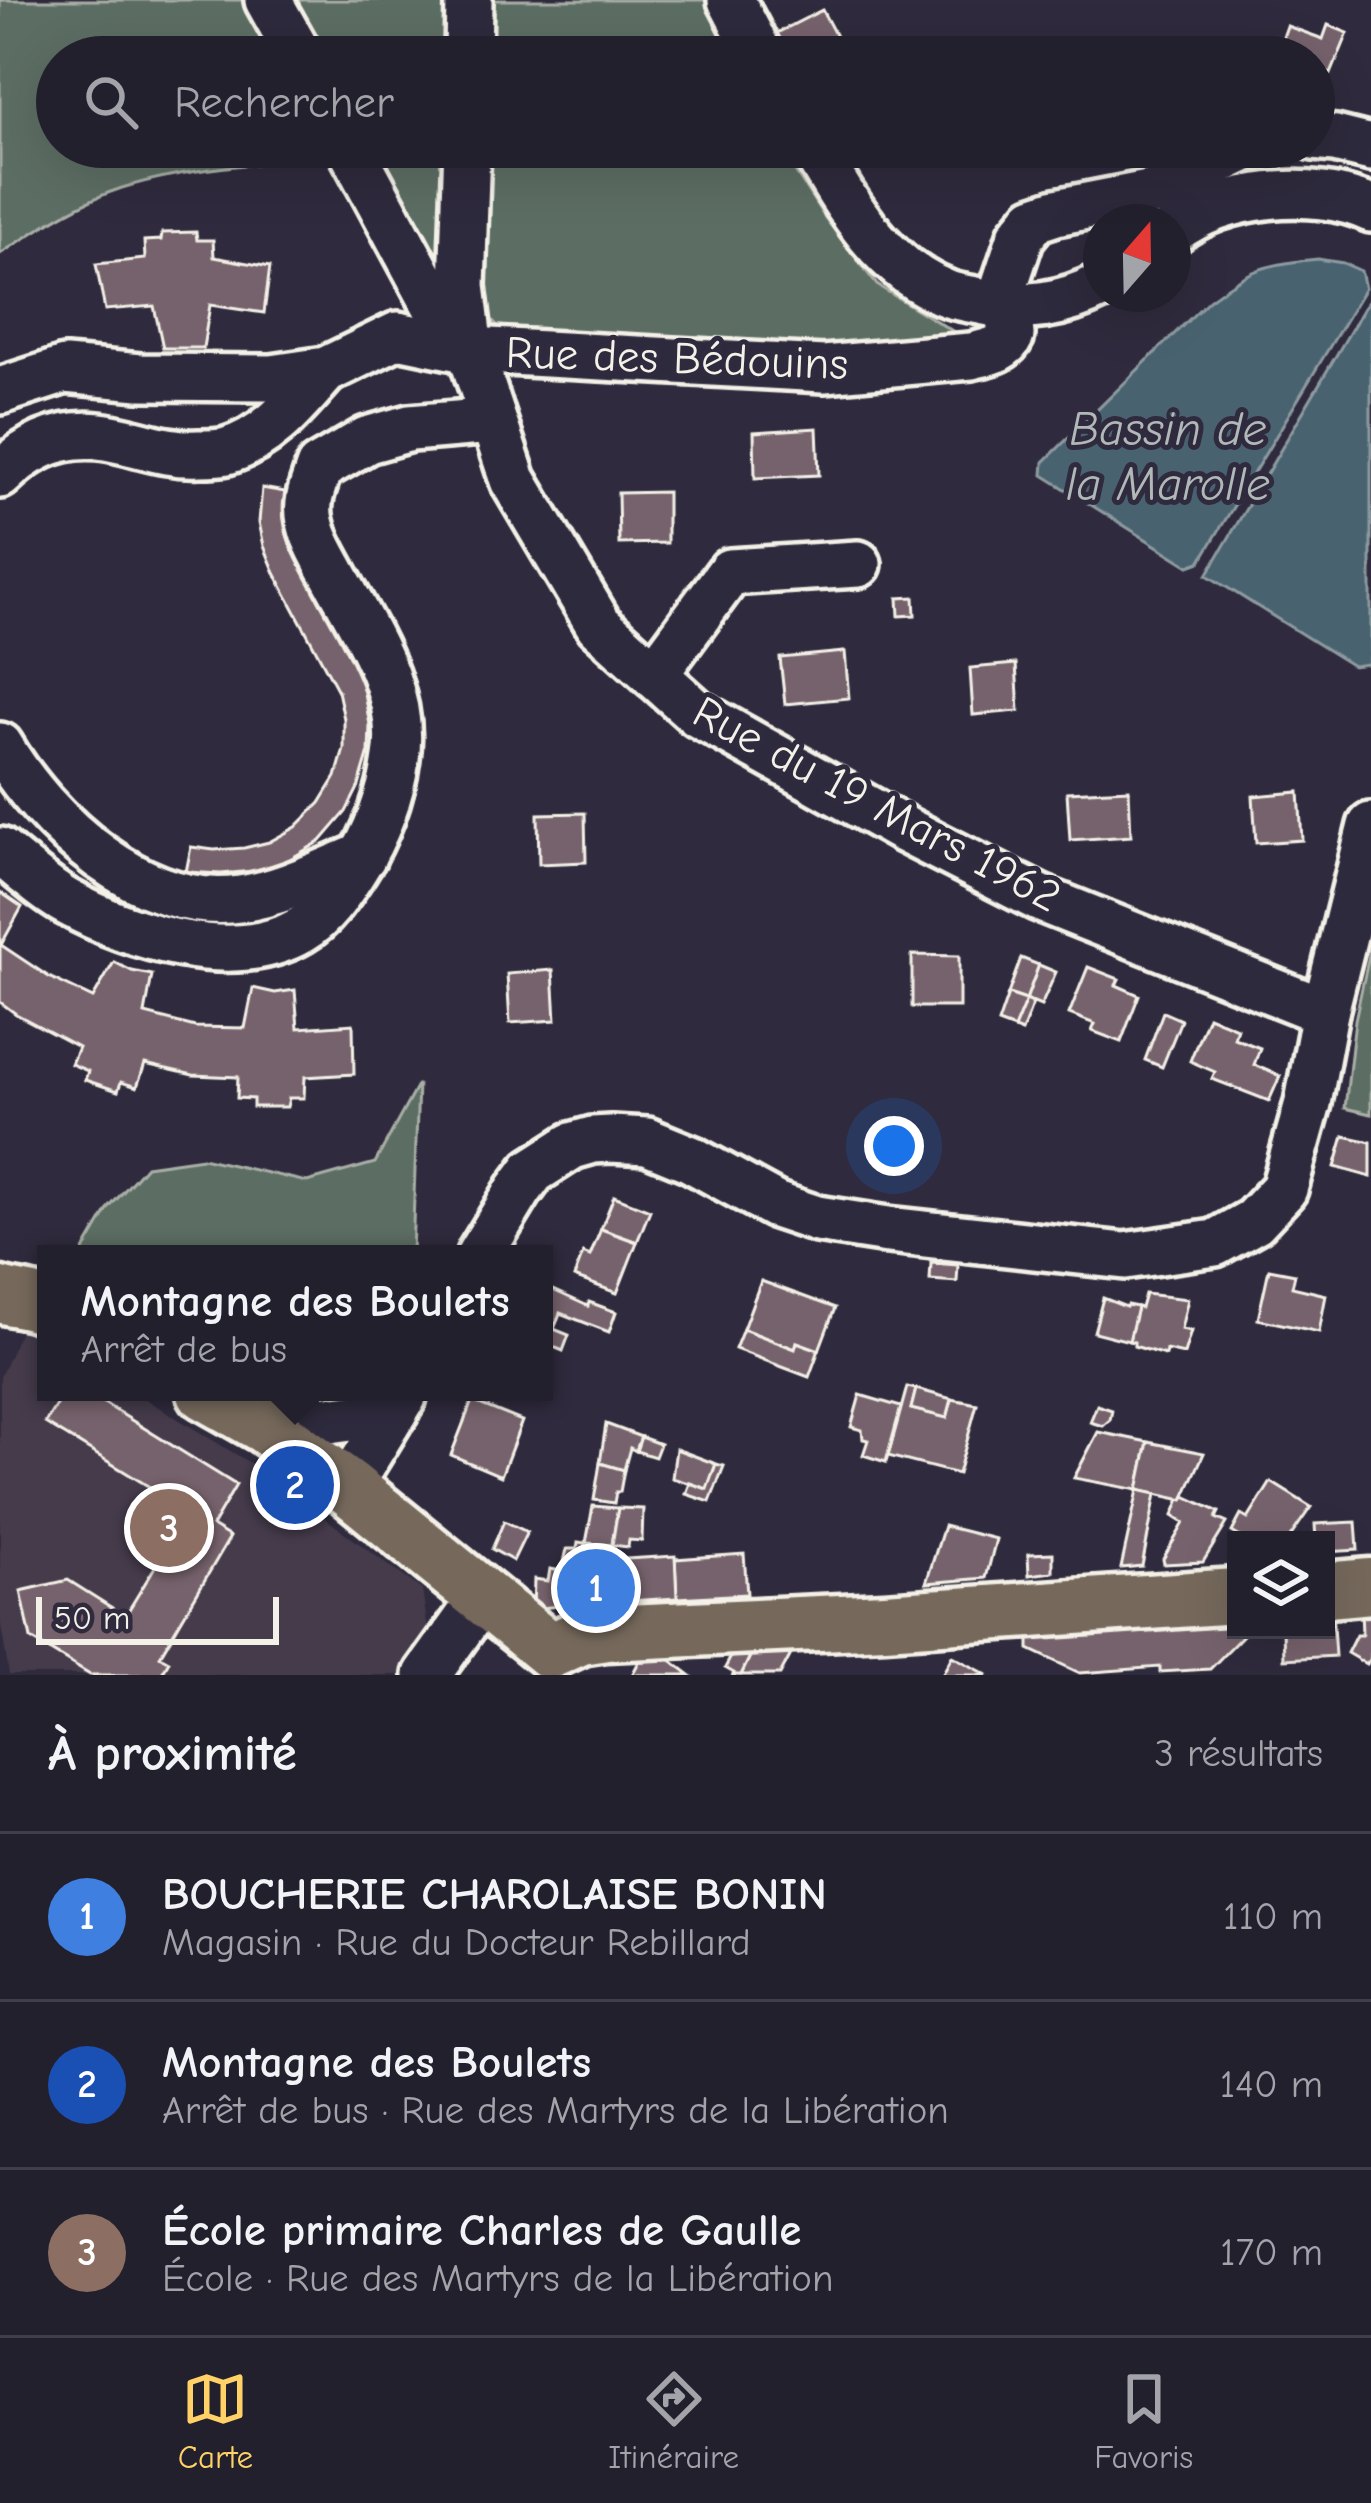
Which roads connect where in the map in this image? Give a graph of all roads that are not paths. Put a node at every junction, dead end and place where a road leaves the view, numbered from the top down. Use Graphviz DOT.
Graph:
graph roads {
  1 [pos="268,0"];
  2 [pos="469,0"];
  3 [pos="731,0"];
  4 [pos="288,36"];
  5 [pos="468,36"];
  6 [pos="749,36"];
  7 [pos="1335,141"];
  8 [pos="1371,148"];
  9 [pos="361,168"];
  10 [pos="466,168"];
  11 [pos="826,168"];
  12 [pos="1205,168"];
  13 [pos="1371,209"];
  14 [pos="1191,217"];
  15 [pos="1083,294"];
  16 [pos="1007,307"];
  17 [pos="470,350"];
  18 [pos="326,370"];
  19 [pos="0,392"];
  20 [pos="494,421"];
  21 [pos="0,475"];
  22 [pos="858,564"];
  23 [pos="654,675"];
  24 [pos="0,746"];
  25 [pos="1371,826"];
  26 [pos="0,850"];
  27 [pos="363,856"];
  28 [pos="1325,1012"];
  29 [pos="485,1245"];
  30 [pos="0,1294"];
  31 [pos="37,1302"];
  32 [pos="222,1401"];
  33 [pos="230,1401"];
  34 [pos="401,1402"];
  35 [pos="348,1487"];
  36 [pos="1371,1586"];
  37 [pos="1335,1589"];
  38 [pos="483,1597"];
  39 [pos="1227,1597"];
  40 [pos="565,1663"];
  41 [pos="427,1675"];
  1 -- 4 [label="street"];
  2 -- 5 [label="street"];
  3 -- 6 [label="street"];
  7 -- 8 [label="street"];
  9 -- 17 [label="street, Rue des Bédouins"];
  10 -- 17 [label="street"];
  11 -- 16 [label="street"];
  12 -- 16 [label="street"];
  13 -- 14 [label="street"];
  15 -- 16 [label="street"];
  16 -- 17 [label="street, Rue des Bédouins"];
  17 -- 18 [label="street"];
  17 -- 20 [label="street, Rue du 19 Mars 1962"];
  18 -- 19 [label="street"];
  18 -- 21 [label="street"];
  20 -- 23 [label="street, Rue du 19 Mars 1962"];
  20 -- 27 [label="street"];
  22 -- 23 [label="street"];
  23 -- 28 [label="street, Rue du 19 Mars 1962"];
  24 -- 27 [label="street"];
  25 -- 28 [label="street"];
  26 -- 27 [label="street"];
  28 -- 29 [label="street"];
  30 -- 31 [label="main road"];
  32 -- 35 [label="main road"];
  33 -- 34 [label="street"];
  34 -- 35 [label="street"];
  35 -- 38 [label="main road"];
  36 -- 37 [label="main road"];
  38 -- 40 [label="main road"];
  38 -- 41 [label="street"];
  39 -- 40 [label="main road"];
}
